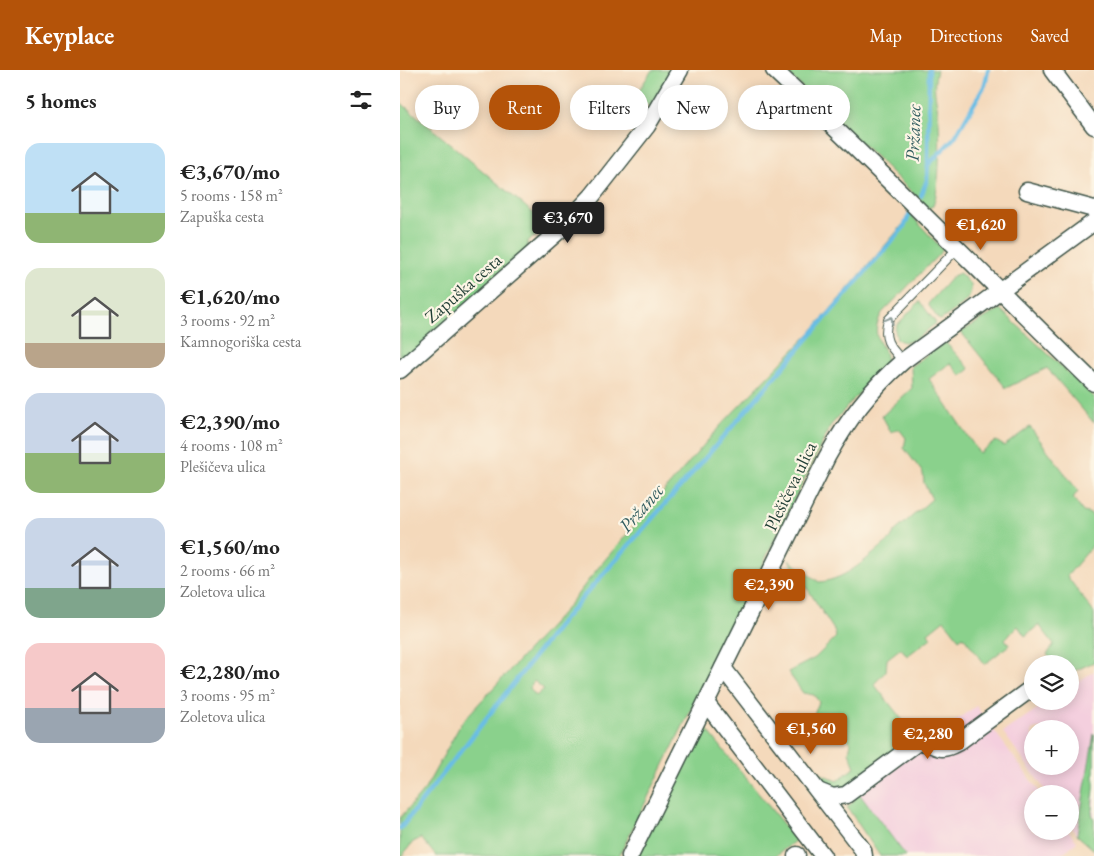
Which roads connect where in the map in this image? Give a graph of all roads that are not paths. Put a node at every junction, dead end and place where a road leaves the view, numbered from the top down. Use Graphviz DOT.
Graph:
graph roads {
  1 [pos="680,70"];
  2 [pos="774,70"];
  3 [pos="1052,70"];
  4 [pos="1094,126"];
  5 [pos="1028,191"];
  6 [pos="1094,209"];
  7 [pos="1094,222"];
  8 [pos="957,249"];
  9 [pos="999,290"];
  10 [pos="903,361"];
  11 [pos="400,370"];
  12 [pos="1094,383"];
  13 [pos="723,668"];
  14 [pos="1024,694"];
  15 [pos="706,703"];
  16 [pos="818,791"];
  17 [pos="630,856"];
  18 [pos="824,856"];
  19 [pos="864,856"];
  1 -- 11 [label="street, Zapuška cesta"];
  2 -- 8 [label="street"];
  3 -- 4 [label="street"];
  5 -- 6 [label="street"];
  7 -- 9 [label="street, Plešičeva ulica"];
  8 -- 9 [label="street"];
  10 -- 8 [label="lane, one-way"];
  9 -- 10 [label="street, Plešičeva ulica"];
  9 -- 12 [label="street"];
  10 -- 13 [label="street, Plešičeva ulica"];
  13 -- 15 [label="street, Plešičeva ulica"];
  13 -- 16 [label="street"];
  14 -- 16 [label="street"];
  15 -- 17 [label="street, Plešičeva ulica"];
  15 -- 18 [label="street"];
  16 -- 19 [label="street"];
}
